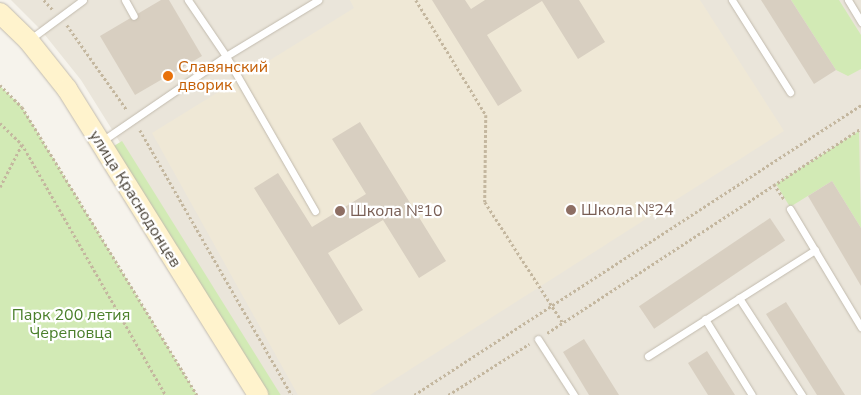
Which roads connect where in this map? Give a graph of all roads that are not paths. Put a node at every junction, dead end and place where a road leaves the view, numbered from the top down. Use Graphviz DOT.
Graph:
graph roads {
  1 [pos="83,0"];
  2 [pos="125,0"];
  3 [pos="188,0"];
  4 [pos="318,0"];
  5 [pos="732,0"];
  6 [pos="848,0"];
  7 [pos="72,3"];
  8 [pos="0,12"];
  9 [pos="134,16"];
  10 [pos="861,22"];
  11 [pos="28,40"];
  12 [pos="226,56"];
  13 [pos="790,92"];
  14 [pos="100,142"];
  15 [pos="790,209"];
  16 [pos="315,211"];
  17 [pos="815,250"];
  18 [pos="739,298"];
  19 [pos="705,320"];
  20 [pos="861,327"];
  21 [pos="538,339"];
  22 [pos="648,356"];
  23 [pos="258,395"];
  24 [pos="574,395"];
  25 [pos="752,395"];
  26 [pos="802,395"];
  1 -- 7 [label="lane"];
  2 -- 9 [label="lane"];
  3 -- 12 [label="lane"];
  4 -- 12 [label="lane"];
  5 -- 13 [label="lane"];
  6 -- 10 [label="lane"];
  7 -- 11 [label="lane"];
  8 -- 11 [label="main road, улица Краснодонцев"];
  11 -- 14 [label="main road, улица Краснодонцев"];
  12 -- 14 [label="lane"];
  12 -- 16 [label="lane"];
  14 -- 23 [label="main road, улица Краснодонцев"];
  15 -- 17 [label="lane"];
  17 -- 18 [label="lane"];
  17 -- 20 [label="lane"];
  18 -- 19 [label="lane"];
  18 -- 26 [label="lane"];
  19 -- 22 [label="lane"];
  19 -- 25 [label="lane"];
  21 -- 24 [label="lane"];
}
